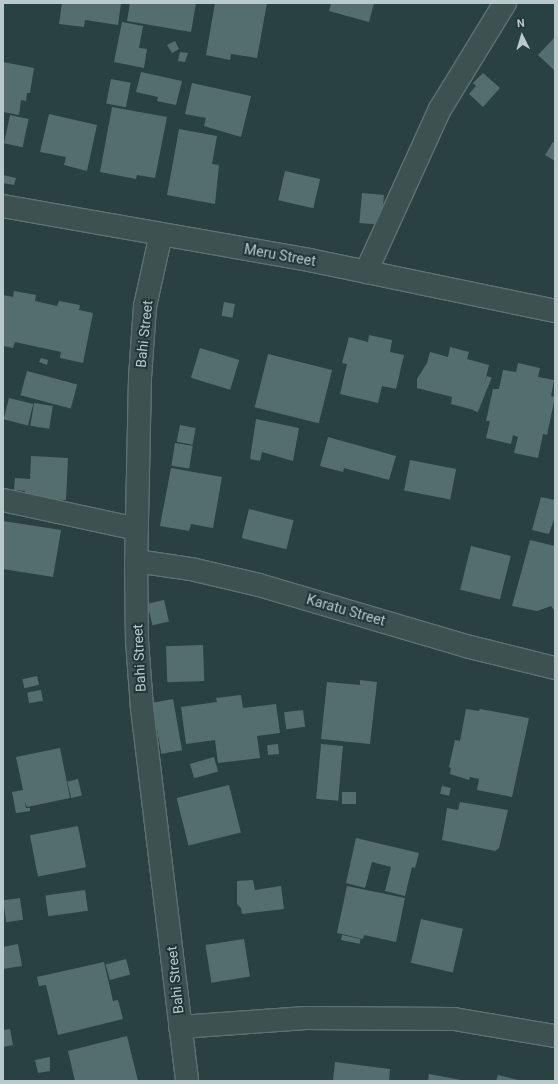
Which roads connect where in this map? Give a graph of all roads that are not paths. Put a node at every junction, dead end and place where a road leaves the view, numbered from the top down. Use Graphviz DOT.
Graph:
graph roads {
  1 [pos="505,3"];
  2 [pos="3,206"];
  3 [pos="161,234"];
  4 [pos="366,272"];
  5 [pos="555,311"];
  6 [pos="3,500"];
  7 [pos="137,529"];
  8 [pos="136,561"];
  9 [pos="555,668"];
  10 [pos="180,1027"];
  11 [pos="555,1036"];
  12 [pos="186,1081"];
  1 -- 4 [label="street"];
  2 -- 3 [label="street, Meru Street"];
  3 -- 4 [label="street, Meru Street"];
  3 -- 7 [label="street, Bahi Street"];
  4 -- 5 [label="street, Meru Street"];
  6 -- 7 [label="street"];
  7 -- 8 [label="street, Bahi Street"];
  8 -- 9 [label="street, Karatu Street"];
  8 -- 10 [label="street, Bahi Street"];
  10 -- 11 [label="street"];
  10 -- 12 [label="street, Bahi Street"];
}
